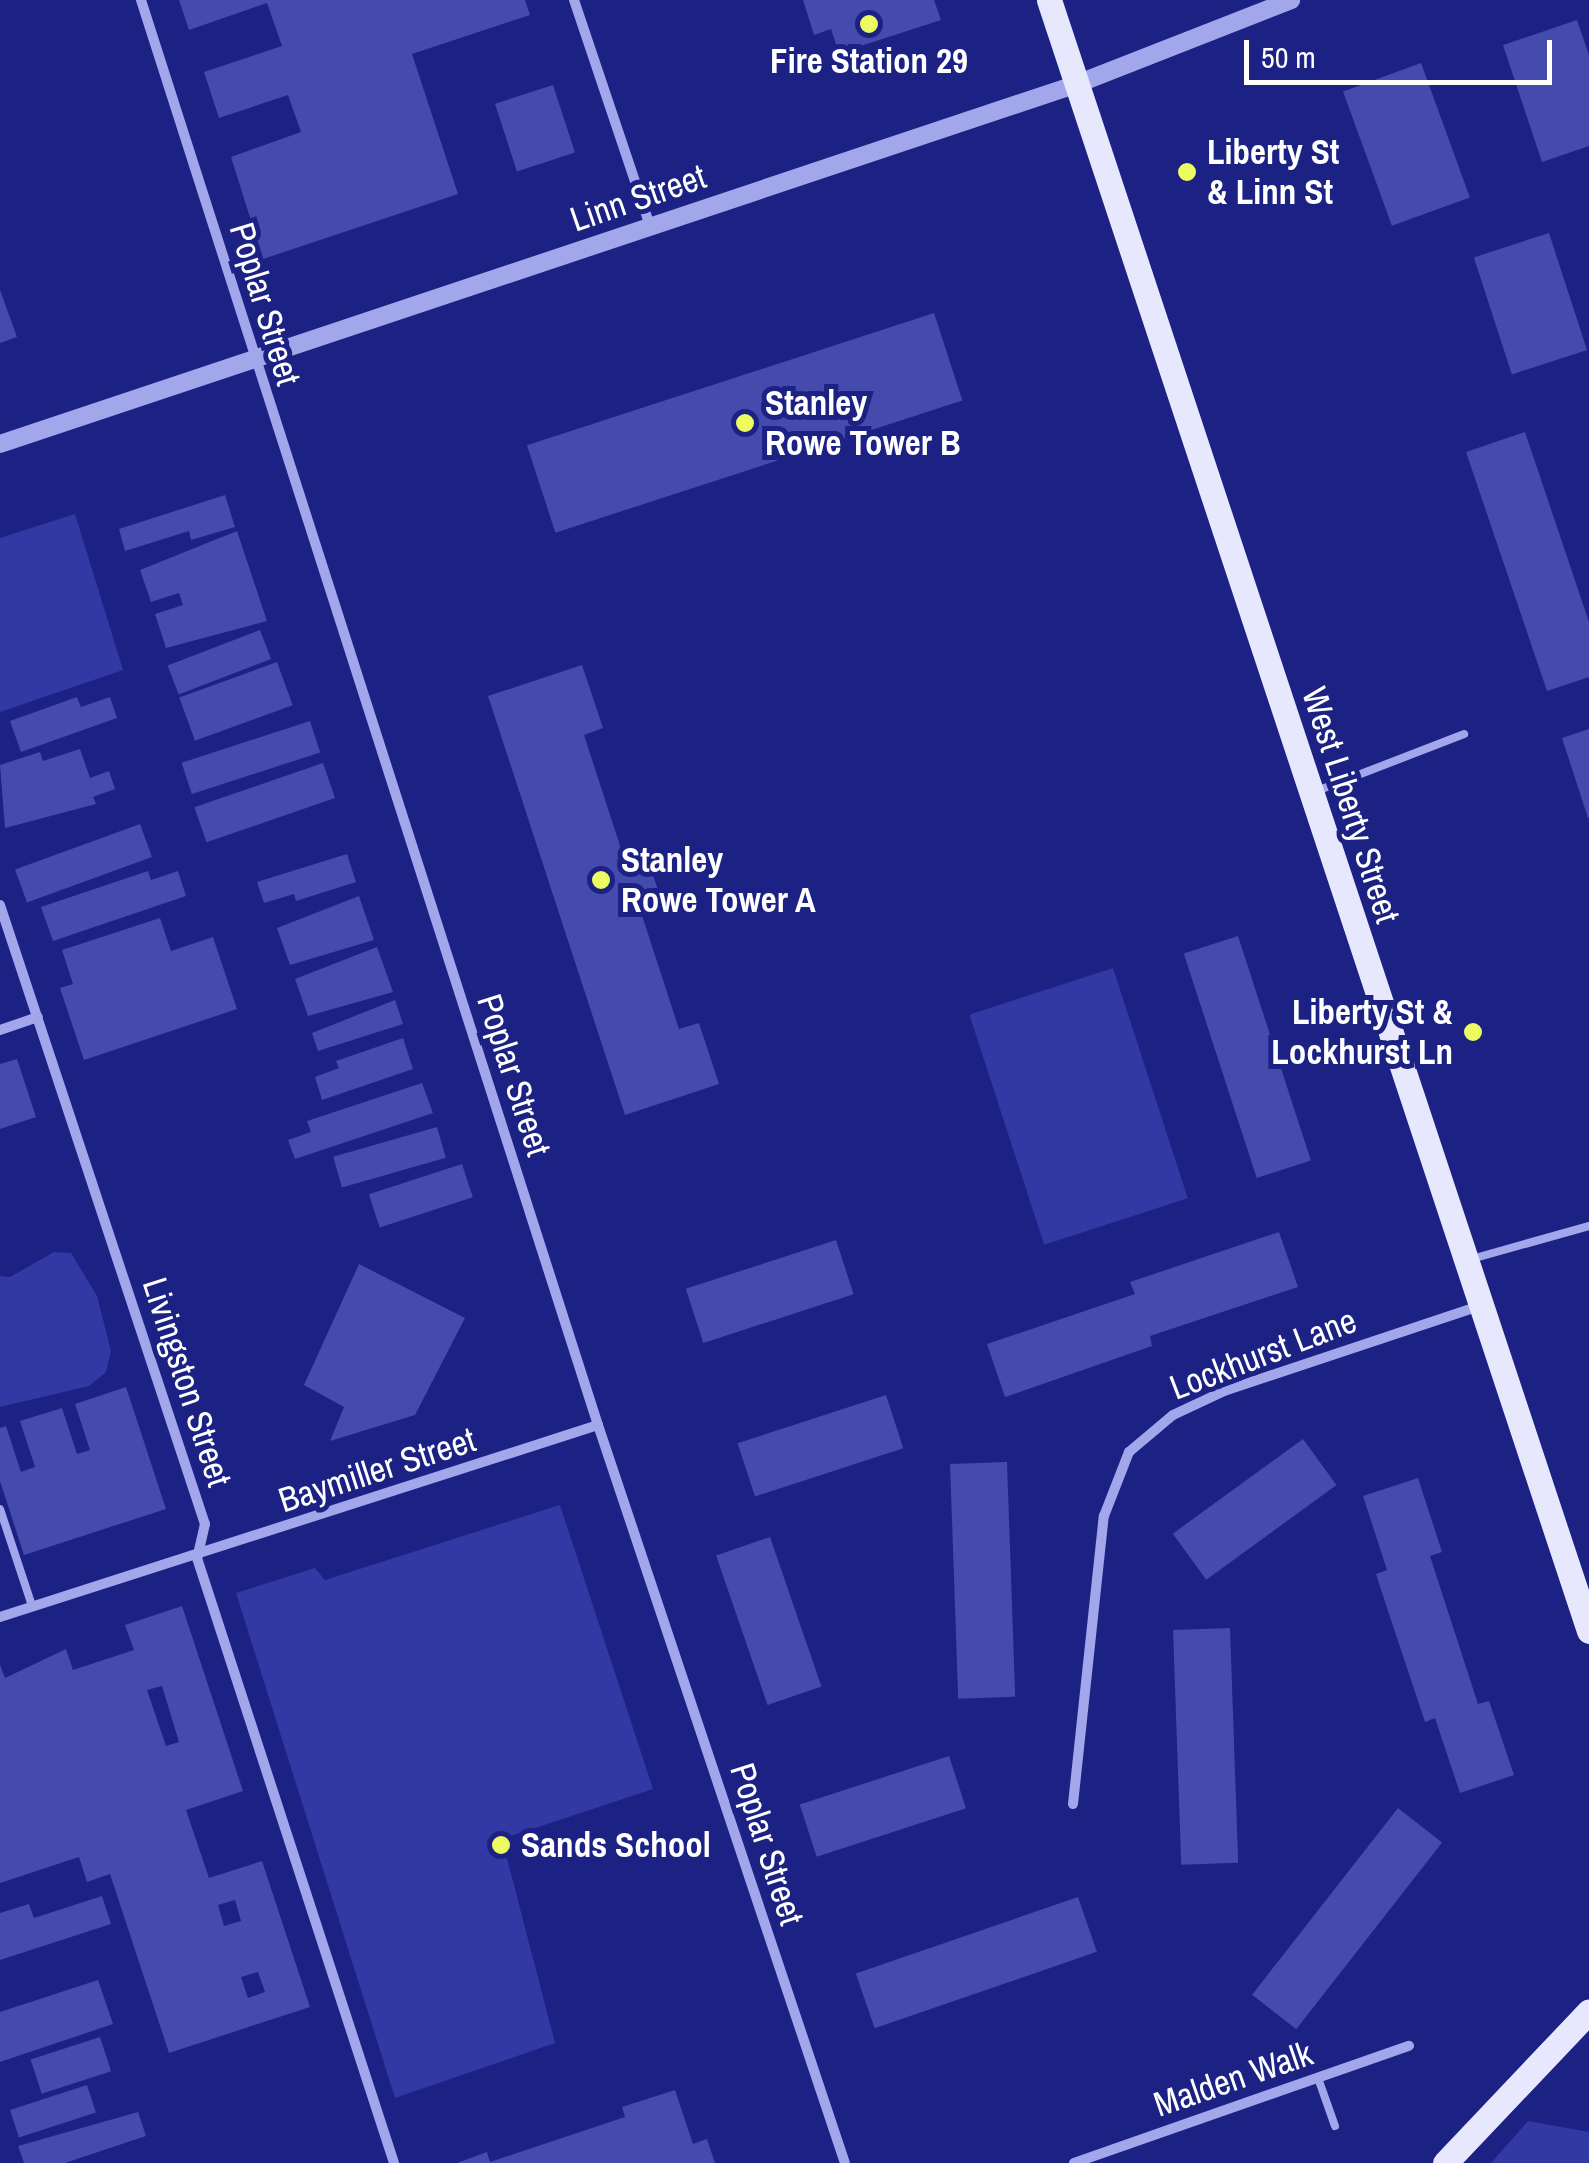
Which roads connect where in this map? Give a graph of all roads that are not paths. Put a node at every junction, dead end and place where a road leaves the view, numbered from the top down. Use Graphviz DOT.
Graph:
graph roads {
  1 [pos="141,0"];
  2 [pos="574,0"];
  3 [pos="1049,0"];
  4 [pos="1291,0"];
  5 [pos="1078,84"];
  6 [pos="650,228"];
  7 [pos="254,363"];
  8 [pos="0,444"];
  9 [pos="1464,734"];
  10 [pos="1310,794"];
  11 [pos="0,905"];
  12 [pos="38,1018"];
  13 [pos="0,1030"];
  14 [pos="1589,1226"];
  15 [pos="1466,1261"];
  16 [pos="1481,1306"];
  17 [pos="598,1425"];
  18 [pos="0,1509"];
  19 [pos="197,1558"];
  20 [pos="32,1606"];
  21 [pos="0,1617"];
  22 [pos="1589,1632"];
  23 [pos="1073,1804"];
  24 [pos="1589,2012"];
  25 [pos="1409,2046"];
  26 [pos="1318,2078"];
  27 [pos="1335,2126"];
  28 [pos="394,2163"];
  29 [pos="844,2163"];
  30 [pos="1074,2163"];
  31 [pos="1445,2163"];
  1 -- 7 [label="street, Poplar Street"];
  2 -- 6 [label="street"];
  3 -- 5 [label="main road, West Liberty Street"];
  4 -- 5 [label="street, Linn Street"];
  5 -- 6 [label="street, Linn Street"];
  5 -- 10 [label="main road, West Liberty Street"];
  6 -- 7 [label="street, Linn Street"];
  7 -- 8 [label="street, Linn Street"];
  7 -- 17 [label="street, Poplar Street"];
  9 -- 10 [label="lane"];
  10 -- 15 [label="main road, West Liberty Street"];
  11 -- 12 [label="street, Livingston Street"];
  12 -- 13 [label="street"];
  12 -- 19 [label="street, Livingston Street"];
  14 -- 15 [label="lane"];
  15 -- 16 [label="main road, West Liberty Street"];
  16 -- 22 [label="main road, West Liberty Street"];
  16 -- 23 [label="street, Lockhurst Lane"];
  17 -- 19 [label="street, Baymiller Street"];
  17 -- 29 [label="street, Poplar Street"];
  18 -- 20 [label="lane"];
  19 -- 20 [label="street, Baymiller Street"];
  19 -- 28 [label="street, Livingston Street"];
  20 -- 21 [label="street, Baymiller Street"];
  24 -- 31 [label="main road"];
  25 -- 26 [label="street, Malden Walk"];
  26 -- 27 [label="lane"];
  26 -- 30 [label="street, Malden Walk"];
}
